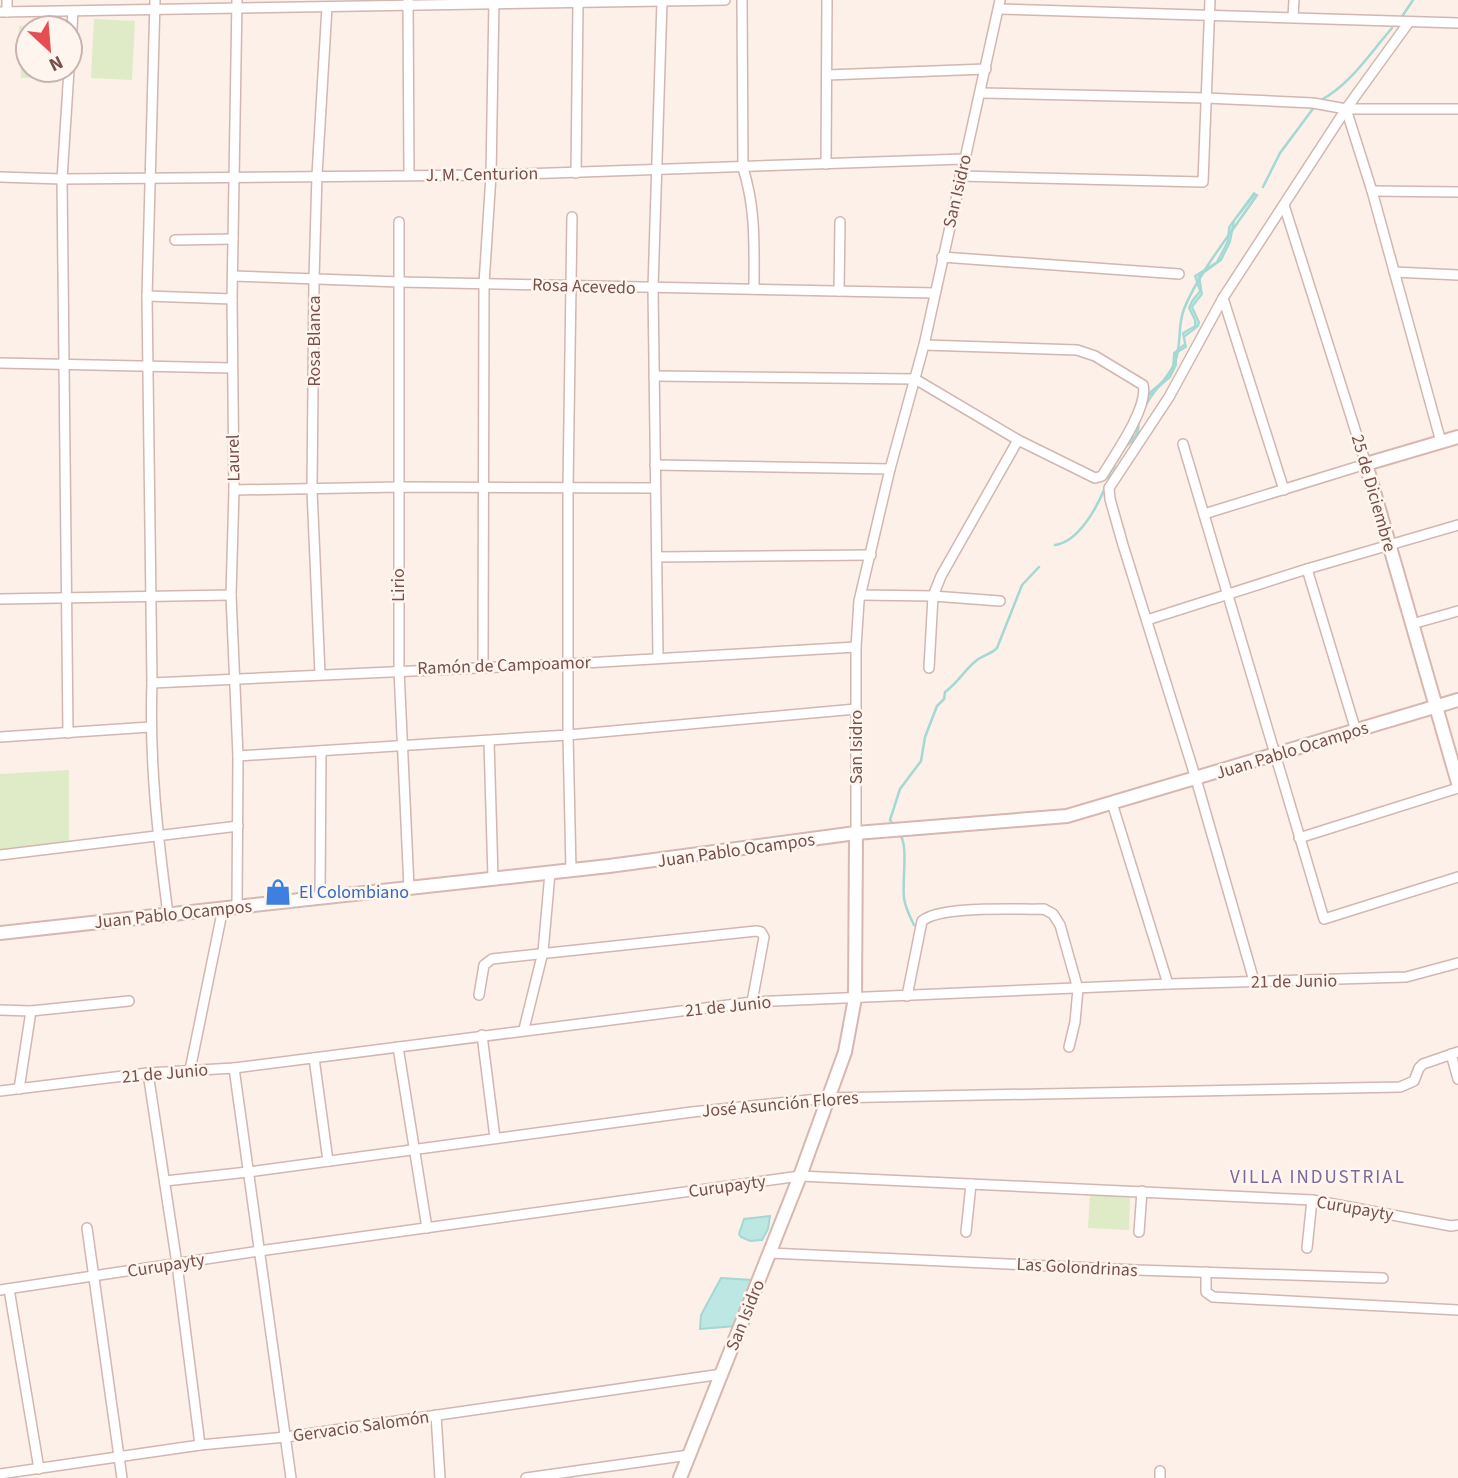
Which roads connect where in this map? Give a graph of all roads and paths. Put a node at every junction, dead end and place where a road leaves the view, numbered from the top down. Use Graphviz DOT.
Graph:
graph roads {
  1 [pos="7,0"];
  2 [pos="725,0"];
  3 [pos="742,0"];
  4 [pos="827,0"];
  5 [pos="1210,0"];
  6 [pos="1294,0"];
  7 [pos="662,1"];
  8 [pos="494,2"];
  9 [pos="408,3"];
  10 [pos="578,3"];
  11 [pos="237,4"];
  12 [pos="155,5"];
  13 [pos="1000,5"];
  14 [pos="327,8"];
  15 [pos="74,11"];
  16 [pos="4,12"];
  17 [pos="74,14"];
  18 [pos="1210,14"];
  19 [pos="1293,17"];
  20 [pos="1409,22"];
  21 [pos="1458,23"];
  22 [pos="986,69"];
  23 [pos="827,75"];
  24 [pos="68,84"];
  25 [pos="981,93"];
  26 [pos="1206,98"];
  27 [pos="1346,109"];
  28 [pos="1458,109"];
  29 [pos="964,159"];
  30 [pos="826,164"];
  31 [pos="743,168"];
  32 [pos="659,170"];
  33 [pos="576,173"];
  34 [pos="317,175"];
  35 [pos="409,175"];
  36 [pos="491,175"];
  37 [pos="960,176"];
  38 [pos="0,177"];
  39 [pos="235,177"];
  40 [pos="149,178"];
  41 [pos="62,179"];
  42 [pos="1373,191"];
  43 [pos="1458,191"];
  44 [pos="1284,205"];
  45 [pos="572,217"];
  46 [pos="399,222"];
  47 [pos="840,222"];
  48 [pos="233,239"];
  49 [pos="175,240"];
  50 [pos="942,257"];
  51 [pos="1394,272"];
  52 [pos="1179,274"];
  53 [pos="1458,275"];
  54 [pos="233,276"];
  55 [pos="314,279"];
  56 [pos="400,282"];
  57 [pos="484,284"];
  58 [pos="572,285"];
  59 [pos="653,288"];
  60 [pos="754,289"];
  61 [pos="839,291"];
  62 [pos="935,293"];
  63 [pos="146,296"];
  64 [pos="1223,298"];
  65 [pos="232,299"];
  66 [pos="923,345"];
  67 [pos="0,363"];
  68 [pos="64,364"];
  69 [pos="148,366"];
  70 [pos="232,368"];
  71 [pos="654,376"];
  72 [pos="915,379"];
  73 [pos="1458,437"];
  74 [pos="1018,440"];
  75 [pos="1441,442"];
  76 [pos="1183,444"];
  77 [pos="1366,464"];
  78 [pos="655,465"];
  79 [pos="890,469"];
  80 [pos="398,487"];
  81 [pos="483,487"];
  82 [pos="568,487"];
  83 [pos="655,488"];
  84 [pos="312,489"];
  85 [pos="234,490"];
  86 [pos="1284,490"];
  87 [pos="1204,514"];
  88 [pos="1458,525"];
  89 [pos="1388,544"];
  90 [pos="871,555"];
  91 [pos="657,557"];
  92 [pos="1307,569"];
  93 [pos="1228,594"];
  94 [pos="231,595"];
  95 [pos="861,595"];
  96 [pos="149,596"];
  97 [pos="933,596"];
  98 [pos="65,598"];
  99 [pos="0,599"];
  100 [pos="1000,601"];
  101 [pos="1458,611"];
  102 [pos="1147,620"];
  103 [pos="1412,624"];
  104 [pos="856,647"];
  105 [pos="658,657"];
  106 [pos="567,664"];
  107 [pos="483,666"];
  108 [pos="929,668"];
  109 [pos="399,670"];
  110 [pos="320,674"];
  111 [pos="234,680"];
  112 [pos="152,683"];
  113 [pos="1458,700"];
  114 [pos="1434,707"];
  115 [pos="856,709"];
  116 [pos="150,727"];
  117 [pos="1356,731"];
  118 [pos="68,733"];
  119 [pos="568,735"];
  120 [pos="0,737"];
  121 [pos="489,741"];
  122 [pos="404,746"];
  123 [pos="321,751"];
  124 [pos="238,756"];
  125 [pos="1275,756"];
  126 [pos="1196,779"];
  127 [pos="1458,785"];
  128 [pos="1112,803"];
  129 [pos="238,826"];
  130 [pos="856,833"];
  131 [pos="157,836"];
  132 [pos="1298,838"];
  133 [pos="0,855"];
  134 [pos="571,870"];
  135 [pos="550,873"];
  136 [pos="1458,877"];
  137 [pos="492,878"];
  138 [pos="409,888"];
  139 [pos="320,898"];
  140 [pos="237,907"];
  141 [pos="223,908"];
  142 [pos="168,915"];
  143 [pos="0,933"];
  144 [pos="543,952"];
  145 [pos="1458,963"];
  146 [pos="1254,981"];
  147 [pos="1168,984"];
  148 [pos="1078,989"];
  149 [pos="479,995"];
  150 [pos="907,996"];
  151 [pos="855,998"];
  152 [pos="129,1000"];
  153 [pos="752,1002"];
  154 [pos="0,1010"];
  155 [pos="31,1011"];
  156 [pos="524,1029"];
  157 [pos="482,1035"];
  158 [pos="398,1047"];
  159 [pos="1069,1047"];
  160 [pos="1454,1053"];
  161 [pos="314,1058"];
  162 [pos="234,1068"];
  163 [pos="190,1070"];
  164 [pos="148,1073"];
  165 [pos="1458,1079"];
  166 [pos="19,1088"];
  167 [pos="0,1091"];
  168 [pos="828,1098"];
  169 [pos="495,1138"];
  170 [pos="413,1150"];
  171 [pos="328,1161"];
  172 [pos="248,1172"];
  173 [pos="800,1176"];
  174 [pos="165,1181"];
  175 [pos="971,1184"];
  176 [pos="1142,1191"];
  177 [pos="1312,1200"];
  178 [pos="1458,1225"];
  179 [pos="86,1228"];
  180 [pos="427,1228"];
  181 [pos="966,1232"];
  182 [pos="1139,1232"];
  183 [pos="1307,1248"];
  184 [pos="259,1251"];
  185 [pos="770,1253"];
  186 [pos="177,1264"];
  187 [pos="1206,1272"];
  188 [pos="93,1276"];
  189 [pos="1383,1278"];
  190 [pos="5,1290"];
  191 [pos="1458,1310"];
  192 [pos="722,1374"];
  193 [pos="436,1415"];
  194 [pos="286,1437"];
  195 [pos="200,1445"];
  196 [pos="689,1455"];
  197 [pos="120,1458"];
  198 [pos="39,1469"];
  199 [pos="0,1474"];
  200 [pos="585,1474"];
  201 [pos="122,1478"];
  202 [pos="291,1478"];
  203 [pos="440,1478"];
  204 [pos="526,1478"];
  205 [pos="680,1478"];
  1 -- 16 [label="street"];
  2 -- 7 [label="street"];
  3 -- 31 [label="street"];
  4 -- 23 [label="street"];
  5 -- 18 [label="street"];
  6 -- 19 [label="street"];
  7 -- 10 [label="street"];
  7 -- 32 [label="street"];
  8 -- 9 [label="street"];
  8 -- 10 [label="street"];
  8 -- 36 [label="street"];
  9 -- 14 [label="street"];
  9 -- 35 [label="street"];
  10 -- 33 [label="street"];
  11 -- 12 [label="street"];
  11 -- 14 [label="street"];
  11 -- 39 [label="street, Laurel"];
  12 -- 15 [label="street"];
  12 -- 40 [label="street"];
  13 -- 18 [label="street"];
  13 -- 22 [label="street, San Isidro"];
  14 -- 34 [label="street, Rosa Blanca"];
  15 -- 16 [label="street"];
  15 -- 17 [label="street"];
  18 -- 19 [label="street"];
  18 -- 26 [label="street"];
  19 -- 20 [label="street"];
  20 -- 21 [label="street"];
  20 -- 27 [label="street"];
  22 -- 23 [label="street"];
  22 -- 25 [label="street, San Isidro"];
  23 -- 30 [label="street"];
  24 -- 41 [label="street"];
  25 -- 26 [label="street"];
  25 -- 29 [label="street, San Isidro"];
  26 -- 27 [label="street"];
  26 -- 37 [label="street"];
  27 -- 28 [label="street"];
  27 -- 42 [label="street"];
  27 -- 44 [label="street"];
  29 -- 30 [label="street, J. M. Centurion"];
  29 -- 37 [label="street, San Isidro"];
  30 -- 31 [label="street, J. M. Centurion"];
  31 -- 32 [label="street, J. M. Centurion"];
  31 -- 60 [label="street"];
  32 -- 33 [label="street, J. M. Centurion"];
  32 -- 59 [label="street"];
  33 -- 36 [label="street, J. M. Centurion"];
  34 -- 35 [label="street, J. M. Centurion"];
  34 -- 39 [label="street, J. M. Centurion"];
  34 -- 55 [label="street, Rosa Blanca"];
  35 -- 36 [label="street, J. M. Centurion"];
  36 -- 57 [label="street"];
  37 -- 50 [label="street, San Isidro"];
  38 -- 41 [label="street, J. M. Centurion"];
  39 -- 40 [label="street, J. M. Centurion"];
  39 -- 48 [label="street, Laurel"];
  40 -- 41 [label="street, J. M. Centurion"];
  40 -- 63 [label="street"];
  41 -- 68 [label="street"];
  42 -- 43 [label="street"];
  42 -- 51 [label="street"];
  44 -- 64 [label="street"];
  44 -- 77 [label="street, 25 de Diciembre"];
  45 -- 58 [label="street"];
  46 -- 56 [label="street, Lirio"];
  47 -- 61 [label="street"];
  48 -- 49 [label="street"];
  48 -- 54 [label="street, Laurel"];
  50 -- 52 [label="street"];
  50 -- 62 [label="street, San Isidro"];
  51 -- 53 [label="street"];
  51 -- 75 [label="street"];
  54 -- 55 [label="street, Rosa Acevedo"];
  54 -- 65 [label="street, Laurel"];
  55 -- 56 [label="street, Rosa Acevedo"];
  55 -- 84 [label="street, Rosa Blanca"];
  56 -- 57 [label="street, Rosa Acevedo"];
  56 -- 80 [label="street, Lirio"];
  57 -- 58 [label="street, Rosa Acevedo"];
  57 -- 81 [label="street"];
  58 -- 59 [label="street, Rosa Acevedo"];
  58 -- 82 [label="street"];
  59 -- 60 [label="street, Rosa Acevedo"];
  59 -- 71 [label="street"];
  60 -- 61 [label="street, Rosa Acevedo"];
  61 -- 62 [label="street, Rosa Acevedo"];
  62 -- 66 [label="street, San Isidro"];
  63 -- 65 [label="street"];
  63 -- 69 [label="street"];
  64 -- 86 [label="street"];
  64 -- 102 [label="street"];
  65 -- 70 [label="street, Laurel"];
  66 -- 72 [label="street, San Isidro"];
  66 -- 74 [label="street"];
  67 -- 68 [label="street"];
  68 -- 69 [label="street"];
  68 -- 98 [label="street"];
  69 -- 70 [label="street"];
  69 -- 96 [label="street"];
  70 -- 85 [label="street, Laurel"];
  71 -- 72 [label="street"];
  71 -- 78 [label="street"];
  72 -- 74 [label="street"];
  72 -- 79 [label="street, San Isidro"];
  73 -- 75 [label="street"];
  74 -- 97 [label="street"];
  75 -- 77 [label="street"];
  76 -- 87 [label="street"];
  77 -- 86 [label="street"];
  77 -- 89 [label="street, 25 de Diciembre"];
  78 -- 79 [label="street"];
  78 -- 83 [label="street"];
  79 -- 90 [label="street, San Isidro"];
  80 -- 81 [label="street"];
  80 -- 84 [label="street"];
  80 -- 109 [label="street, Lirio"];
  81 -- 82 [label="street"];
  81 -- 107 [label="street"];
  82 -- 83 [label="street"];
  82 -- 106 [label="street"];
  83 -- 91 [label="street"];
  84 -- 85 [label="street"];
  84 -- 110 [label="street, Rosa Blanca"];
  85 -- 94 [label="street, Laurel"];
  86 -- 87 [label="street"];
  87 -- 93 [label="street"];
  88 -- 89 [label="street"];
  89 -- 92 [label="street"];
  89 -- 103 [label="street, 25 de Diciembre"];
  90 -- 91 [label="street"];
  90 -- 95 [label="street, San Isidro"];
  91 -- 105 [label="street"];
  92 -- 93 [label="street"];
  92 -- 117 [label="street"];
  93 -- 102 [label="street"];
  93 -- 125 [label="street"];
  94 -- 96 [label="street"];
  94 -- 111 [label="street, Laurel"];
  95 -- 97 [label="street"];
  95 -- 104 [label="street, San Isidro"];
  96 -- 98 [label="street"];
  96 -- 112 [label="street"];
  97 -- 100 [label="street"];
  97 -- 108 [label="street"];
  98 -- 99 [label="street"];
  98 -- 118 [label="street"];
  101 -- 103 [label="street"];
  102 -- 126 [label="street"];
  103 -- 114 [label="street, 25 de Diciembre"];
  104 -- 105 [label="street, Ramón de Campoamor"];
  104 -- 115 [label="street, San Isidro"];
  105 -- 106 [label="street, Ramón de Campoamor"];
  106 -- 107 [label="street, Ramón de Campoamor"];
  106 -- 119 [label="street"];
  107 -- 109 [label="street, Ramón de Campoamor"];
  109 -- 110 [label="street, Ramón de Campoamor"];
  109 -- 122 [label="street, Lirio"];
  110 -- 111 [label="street, Ramón de Campoamor"];
  111 -- 112 [label="street, Ramón de Campoamor"];
  111 -- 124 [label="street, Laurel"];
  112 -- 116 [label="street"];
  113 -- 114 [label="street, Juan Pablo Ocampos"];
  114 -- 117 [label="street, Juan Pablo Ocampos"];
  114 -- 127 [label="street, 25 de Diciembre"];
  115 -- 119 [label="street"];
  115 -- 130 [label="street, San Isidro"];
  116 -- 118 [label="street"];
  116 -- 131 [label="street"];
  117 -- 125 [label="street, Juan Pablo Ocampos"];
  118 -- 120 [label="street"];
  119 -- 121 [label="street"];
  119 -- 134 [label="street"];
  121 -- 122 [label="street"];
  121 -- 137 [label="street"];
  122 -- 123 [label="street"];
  122 -- 138 [label="street, Lirio"];
  123 -- 124 [label="street"];
  123 -- 139 [label="street"];
  124 -- 129 [label="street, Laurel"];
  125 -- 126 [label="street, Juan Pablo Ocampos"];
  125 -- 132 [label="street"];
  126 -- 128 [label="street, Juan Pablo Ocampos"];
  126 -- 146 [label="street"];
  127 -- 132 [label="street"];
  128 -- 130 [label="street, Juan Pablo Ocampos"];
  128 -- 147 [label="street"];
  129 -- 131 [label="street"];
  129 -- 140 [label="street, Laurel"];
  130 -- 134 [label="street, Juan Pablo Ocampos"];
  130 -- 151 [label="street, San Isidro"];
  131 -- 133 [label="street"];
  131 -- 142 [label="street"];
  132 -- 136 [label="street"];
  134 -- 135 [label="street, Juan Pablo Ocampos"];
  135 -- 137 [label="street, Juan Pablo Ocampos"];
  135 -- 144 [label="street"];
  137 -- 138 [label="street, Juan Pablo Ocampos"];
  138 -- 139 [label="street, Juan Pablo Ocampos"];
  139 -- 140 [label="street, Juan Pablo Ocampos"];
  140 -- 141 [label="street, Juan Pablo Ocampos"];
  141 -- 142 [label="street, Juan Pablo Ocampos"];
  141 -- 163 [label="street"];
  142 -- 143 [label="street, Juan Pablo Ocampos"];
  144 -- 149 [label="street"];
  144 -- 153 [label="street"];
  144 -- 156 [label="street"];
  145 -- 146 [label="street, 21 de Junio"];
  146 -- 147 [label="street, 21 de Junio"];
  147 -- 148 [label="street, 21 de Junio"];
  148 -- 150 [label="street, 21 de Junio"];
  148 -- 150 [label="street"];
  148 -- 159 [label="street"];
  150 -- 151 [label="street, 21 de Junio"];
  151 -- 153 [label="street, 21 de Junio"];
  151 -- 168 [label="street, San Isidro"];
  152 -- 155 [label="street"];
  153 -- 156 [label="street, 21 de Junio"];
  154 -- 155 [label="street"];
  155 -- 166 [label="street"];
  156 -- 157 [label="street, 21 de Junio"];
  157 -- 158 [label="street, 21 de Junio"];
  157 -- 169 [label="street"];
  158 -- 161 [label="street, 21 de Junio"];
  158 -- 170 [label="street"];
  160 -- 165 [label="street"];
  160 -- 168 [label="street, José Asunción Flores"];
  161 -- 162 [label="street, 21 de Junio"];
  161 -- 171 [label="street"];
  162 -- 163 [label="street, 21 de Junio"];
  162 -- 172 [label="street"];
  163 -- 164 [label="street, 21 de Junio"];
  164 -- 166 [label="street, 21 de Junio"];
  164 -- 174 [label="street"];
  166 -- 167 [label="street, 21 de Junio"];
  168 -- 169 [label="street, José Asunción Flores"];
  168 -- 173 [label="street, San Isidro"];
  169 -- 170 [label="street, José Asunción Flores"];
  170 -- 171 [label="street, José Asunción Flores"];
  170 -- 180 [label="street"];
  171 -- 172 [label="street, José Asunción Flores"];
  172 -- 174 [label="street, José Asunción Flores"];
  172 -- 184 [label="street"];
  173 -- 175 [label="street, Curupayty"];
  173 -- 180 [label="street, Curupayty"];
  173 -- 185 [label="street, San Isidro"];
  174 -- 186 [label="street"];
  175 -- 176 [label="street, Curupayty"];
  175 -- 181 [label="street"];
  176 -- 177 [label="street, Curupayty"];
  176 -- 182 [label="street"];
  177 -- 178 [label="street, Curupayty"];
  177 -- 183 [label="street"];
  179 -- 188 [label="street"];
  180 -- 184 [label="street, Curupayty"];
  184 -- 186 [label="street, Curupayty"];
  184 -- 194 [label="street"];
  185 -- 187 [label="street, Las Golondrinas"];
  185 -- 192 [label="street, San Isidro"];
  186 -- 188 [label="street, Curupayty"];
  186 -- 195 [label="street"];
  187 -- 189 [label="street, Las Golondrinas"];
  187 -- 191 [label="street"];
  188 -- 190 [label="street, Curupayty"];
  188 -- 197 [label="street"];
  190 -- 198 [label="street"];
  192 -- 193 [label="street, Gervacio Salomón"];
  192 -- 196 [label="street, San Isidro"];
  193 -- 194 [label="street, Gervacio Salomón"];
  193 -- 203 [label="street"];
  194 -- 195 [label="street, Gervacio Salomón"];
  194 -- 202 [label="street"];
  195 -- 197 [label="street, Gervacio Salomón"];
  196 -- 200 [label="street"];
  196 -- 205 [label="street, San Isidro"];
  197 -- 198 [label="street, Gervacio Salomón"];
  197 -- 201 [label="street"];
  198 -- 199 [label="street, Gervacio Salomón"];
  200 -- 204 [label="street"];
}
